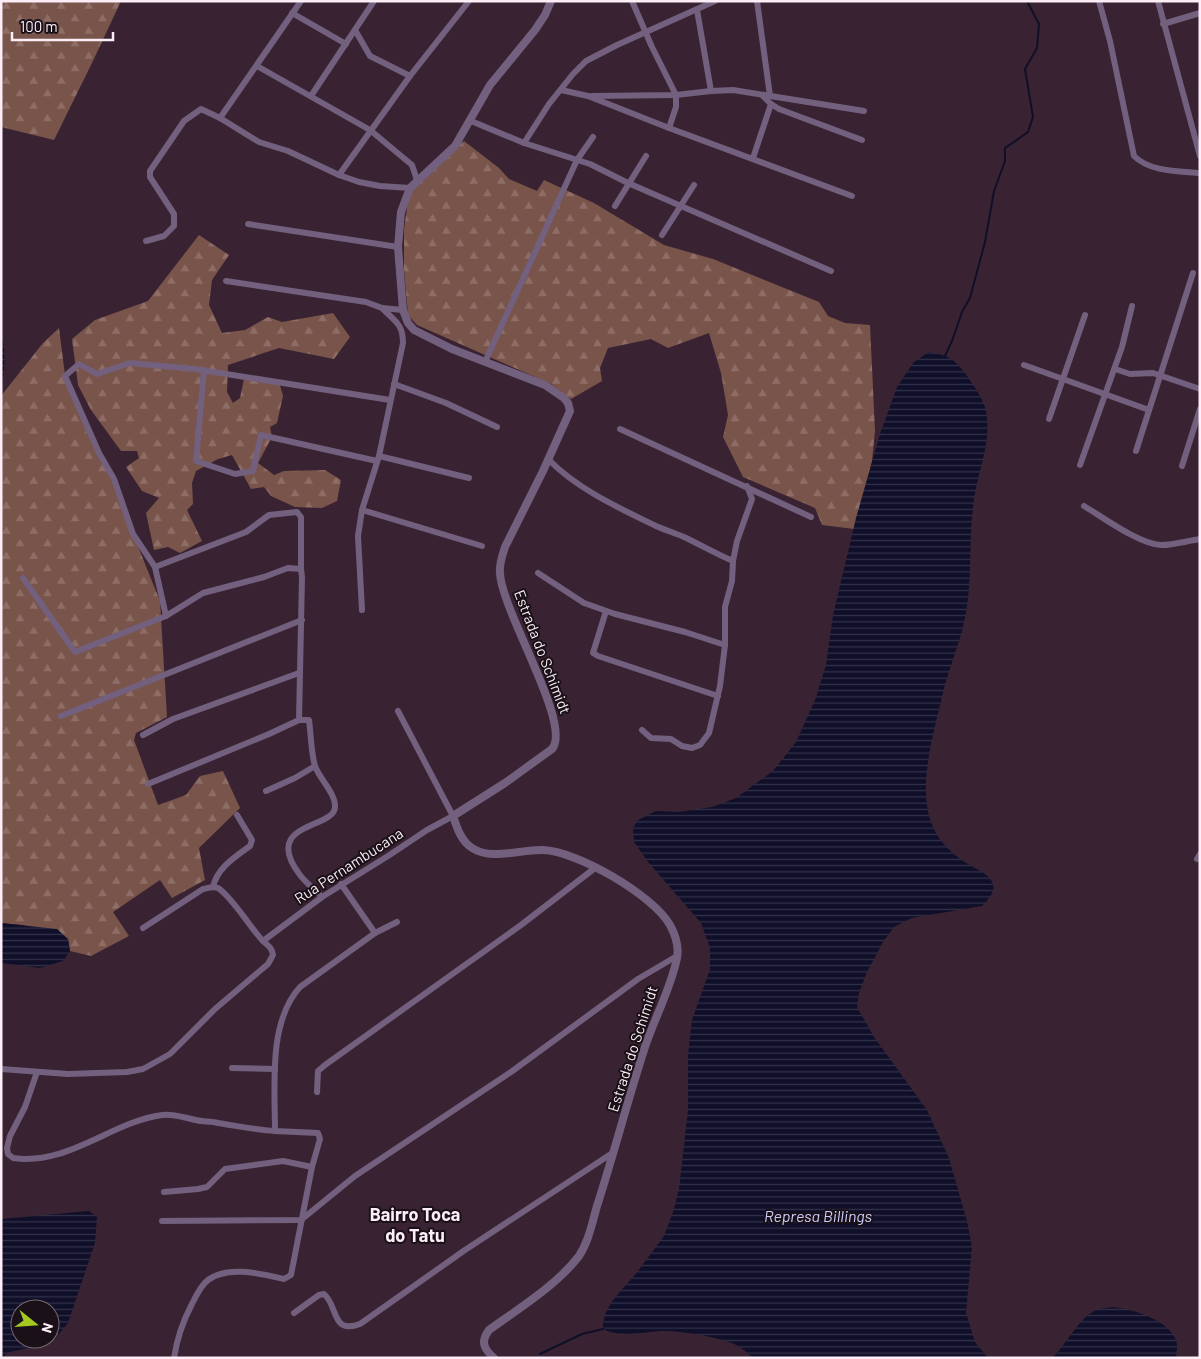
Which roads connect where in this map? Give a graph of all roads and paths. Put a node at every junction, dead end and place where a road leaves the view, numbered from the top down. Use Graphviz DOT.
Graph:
graph roads {
  1 [pos="301,1"];
  2 [pos="374,1"];
  3 [pos="469,1"];
  4 [pos="551,1"];
  5 [pos="632,1"];
  6 [pos="715,1"];
  7 [pos="756,1"];
  8 [pos="1099,1"];
  9 [pos="1158,1"];
  10 [pos="697,10"];
  11 [pos="292,13"];
  12 [pos="1200,13"];
  13 [pos="1163,24"];
  14 [pos="355,30"];
  15 [pos="646,33"];
  16 [pos="346,44"];
  17 [pos="257,66"];
  18 [pos="410,76"];
  19 [pos="561,90"];
  20 [pos="711,91"];
  21 [pos="676,95"];
  22 [pos="311,96"];
  23 [pos="588,96"];
  24 [pos="767,96"];
  25 [pos="771,104"];
  26 [pos="864,111"];
  27 [pos="220,118"];
  28 [pos="471,121"];
  29 [pos="669,128"];
  30 [pos="370,130"];
  31 [pos="593,137"];
  32 [pos="862,140"];
  33 [pos="524,143"];
  34 [pos="646,156"];
  35 [pos="1200,156"];
  36 [pos="753,158"];
  37 [pos="577,160"];
  38 [pos="1200,173"];
  39 [pos="339,175"];
  40 [pos="417,180"];
  41 [pos="628,183"];
  42 [pos="694,185"];
  43 [pos="410,188"];
  44 [pos="852,196"];
  45 [pos="615,206"];
  46 [pos="681,206"];
  47 [pos="248,224"];
  48 [pos="662,235"];
  49 [pos="146,240"];
  50 [pos="398,247"];
  51 [pos="831,271"];
  52 [pos="1194,272"];
  53 [pos="226,281"];
  54 [pos="1132,306"];
  55 [pos="382,308"];
  56 [pos="403,310"];
  57 [pos="1085,315"];
  58 [pos="485,362"];
  59 [pos="1024,364"];
  60 [pos="1115,369"];
  61 [pos="204,370"];
  62 [pos="1160,376"];
  63 [pos="1063,379"];
  64 [pos="394,384"];
  65 [pos="1200,388"];
  66 [pos="1105,395"];
  67 [pos="390,400"];
  68 [pos="1200,409"];
  69 [pos="1149,410"];
  70 [pos="1049,418"];
  71 [pos="497,427"];
  72 [pos="620,429"];
  73 [pos="1136,451"];
  74 [pos="378,458"];
  75 [pos="548,459"];
  76 [pos="1080,465"];
  77 [pos="1182,466"];
  78 [pos="468,478"];
  79 [pos="747,486"];
  80 [pos="1084,506"];
  81 [pos="362,510"];
  82 [pos="811,518"];
  83 [pos="1200,539"];
  84 [pos="482,546"];
  85 [pos="733,560"];
  86 [pos="155,567"];
  87 [pos="301,569"];
  88 [pos="538,574"];
  89 [pos="23,578"];
  90 [pos="362,610"];
  91 [pos="606,611"];
  92 [pos="166,616"];
  93 [pos="302,620"];
  94 [pos="725,645"];
  95 [pos="299,673"];
  96 [pos="718,696"];
  97 [pos="398,711"];
  98 [pos="61,716"];
  99 [pos="299,720"];
  100 [pos="642,730"];
  101 [pos="143,735"];
  102 [pos="315,766"];
  103 [pos="148,784"];
  104 [pos="266,792"];
  105 [pos="237,815"];
  106 [pos="453,816"];
  107 [pos="595,868"];
  108 [pos="342,884"];
  109 [pos="213,887"];
  110 [pos="322,896"];
  111 [pos="398,922"];
  112 [pos="143,928"];
  113 [pos="375,934"];
  114 [pos="263,941"];
  115 [pos="677,956"];
  116 [pos="232,1068"];
  117 [pos="1,1069"];
  118 [pos="275,1069"];
  119 [pos="38,1072"];
  120 [pos="317,1092"];
  121 [pos="275,1131"];
  122 [pos="614,1152"];
  123 [pos="312,1167"];
  124 [pos="164,1192"];
  125 [pos="301,1220"];
  126 [pos="162,1221"];
  127 [pos="294,1313"];
  128 [pos="174,1358"];
  129 [pos="494,1358"];
  1 -- 11 [label="street"];
  2 -- 14 [label="street"];
  3 -- 18 [label="street"];
  4 -- 28 [label="street, Estrada do Schimidt"];
  5 -- 15 [label="street"];
  6 -- 10 [label="street"];
  7 -- 24 [label="street"];
  8 -- 38 [label="street"];
  9 -- 13 [label="street"];
  10 -- 15 [label="street"];
  10 -- 20 [label="street"];
  11 -- 16 [label="street"];
  11 -- 17 [label="street"];
  12 -- 13 [label="street"];
  13 -- 35 [label="street"];
  14 -- 16 [label="street"];
  14 -- 18 [label="street"];
  15 -- 19 [label="street"];
  15 -- 21 [label="street"];
  16 -- 22 [label="street"];
  17 -- 22 [label="street"];
  17 -- 27 [label="street"];
  18 -- 30 [label="street"];
  19 -- 23 [label="street"];
  19 -- 33 [label="street"];
  20 -- 21 [label="street"];
  20 -- 24 [label="street"];
  21 -- 23 [label="street"];
  21 -- 29 [label="street"];
  22 -- 30 [label="street"];
  23 -- 29 [label="street"];
  24 -- 25 [label="street"];
  24 -- 26 [label="street"];
  25 -- 32 [label="street"];
  25 -- 36 [label="street"];
  27 -- 39 [label="street"];
  27 -- 49 [label="street"];
  28 -- 33 [label="street"];
  28 -- 40 [label="street, Estrada do Schimidt"];
  29 -- 36 [label="street"];
  30 -- 39 [label="street"];
  30 -- 40 [label="street"];
  31 -- 37 [label="street"];
  33 -- 37 [label="street"];
  34 -- 41 [label="street"];
  36 -- 44 [label="street"];
  37 -- 41 [label="street"];
  37 -- 58 [label="street"];
  39 -- 43 [label="street"];
  40 -- 43 [label="street, Estrada do Schimidt"];
  41 -- 45 [label="street"];
  41 -- 46 [label="street"];
  42 -- 46 [label="street"];
  43 -- 50 [label="street, Estrada do Schimidt"];
  46 -- 48 [label="street"];
  46 -- 51 [label="street"];
  47 -- 50 [label="street"];
  50 -- 56 [label="street, Estrada do Schimidt"];
  52 -- 62 [label="street"];
  53 -- 55 [label="street"];
  54 -- 60 [label="street"];
  55 -- 56 [label="street"];
  55 -- 64 [label="street"];
  56 -- 58 [label="street, Estrada do Schimidt"];
  57 -- 63 [label="street"];
  58 -- 75 [label="street, Estrada do Schimidt"];
  59 -- 63 [label="street"];
  60 -- 62 [label="street"];
  60 -- 66 [label="street"];
  61 -- 67 [label="street"];
  61 -- 74 [label="street"];
  61 -- 86 [label="street"];
  62 -- 65 [label="street"];
  62 -- 69 [label="street"];
  63 -- 66 [label="street"];
  63 -- 70 [label="street"];
  64 -- 67 [label="street"];
  64 -- 71 [label="street"];
  66 -- 69 [label="street"];
  66 -- 76 [label="street"];
  67 -- 74 [label="street"];
  68 -- 77 [label="street"];
  69 -- 73 [label="street"];
  72 -- 79 [label="street"];
  74 -- 78 [label="street"];
  74 -- 81 [label="street"];
  75 -- 85 [label="street"];
  75 -- 106 [label="street, Estrada do Schimidt"];
  79 -- 82 [label="street"];
  79 -- 85 [label="street"];
  80 -- 83 [label="street"];
  81 -- 84 [label="street"];
  81 -- 90 [label="street"];
  85 -- 94 [label="street"];
  86 -- 87 [label="street"];
  86 -- 92 [label="street"];
  87 -- 92 [label="street"];
  87 -- 93 [label="street"];
  88 -- 91 [label="street"];
  89 -- 92 [label="street"];
  91 -- 94 [label="street"];
  91 -- 96 [label="street"];
  93 -- 95 [label="street"];
  93 -- 98 [label="street"];
  94 -- 96 [label="street"];
  95 -- 99 [label="street"];
  95 -- 101 [label="street"];
  96 -- 100 [label="street"];
  97 -- 106 [label="street"];
  99 -- 102 [label="street"];
  99 -- 103 [label="street"];
  102 -- 104 [label="street"];
  102 -- 110 [label="street"];
  105 -- 109 [label="street"];
  106 -- 107 [label="street, Estrada do Schimidt"];
  106 -- 108 [label="street, Rua Pernambucana"];
  107 -- 115 [label="street, Estrada do Schimidt"];
  107 -- 120 [label="street"];
  108 -- 110 [label="street, Rua Pernambucana"];
  108 -- 113 [label="street"];
  109 -- 112 [label="street"];
  109 -- 114 [label="street"];
  110 -- 114 [label="street, Rua Pernambucana"];
  111 -- 113 [label="street"];
  113 -- 118 [label="street"];
  114 -- 119 [label="street"];
  115 -- 122 [label="street, Estrada do Schimidt"];
  115 -- 125 [label="street"];
  116 -- 118 [label="street"];
  117 -- 119 [label="street"];
  118 -- 121 [label="street"];
  119 -- 121 [label="street"];
  121 -- 123 [label="street"];
  122 -- 127 [label="street"];
  122 -- 129 [label="street, Estrada do Schimidt"];
  123 -- 124 [label="street"];
  123 -- 125 [label="street"];
  125 -- 126 [label="street"];
  125 -- 128 [label="street"];
}
